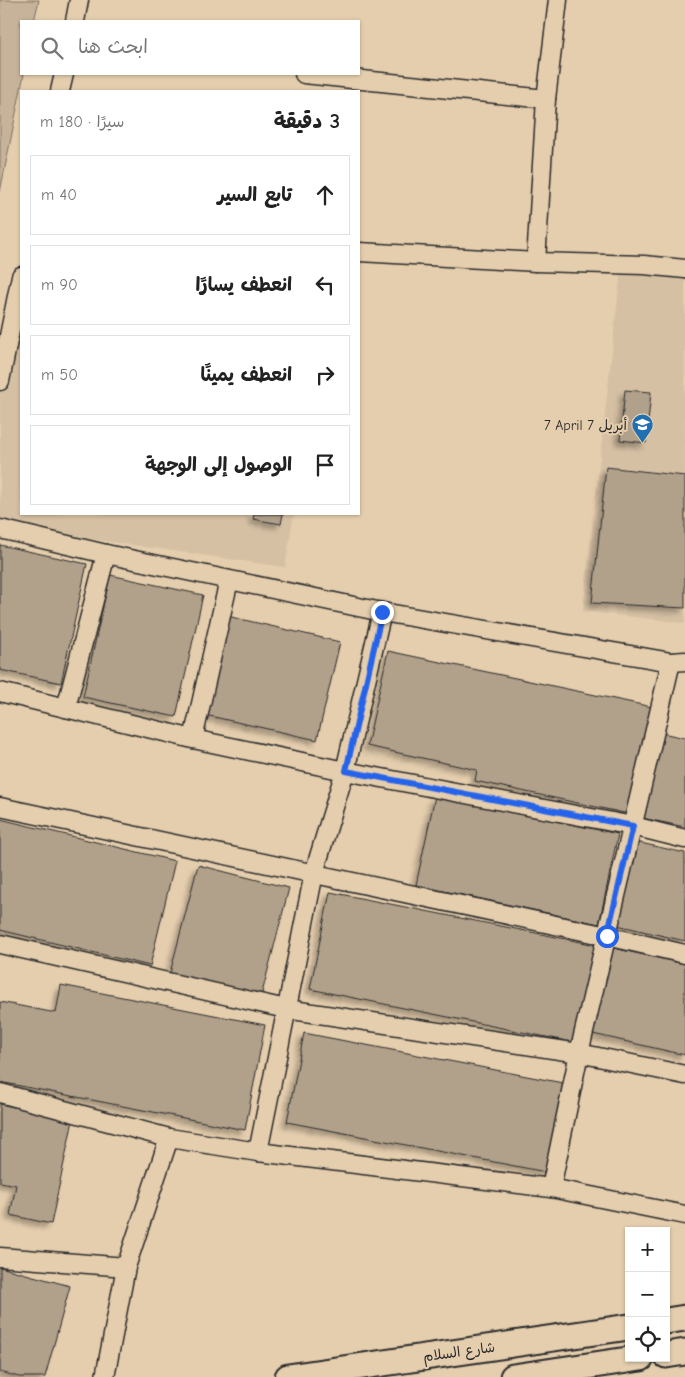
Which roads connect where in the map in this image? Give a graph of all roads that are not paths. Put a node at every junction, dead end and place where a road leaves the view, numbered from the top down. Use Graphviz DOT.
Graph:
graph roads {
  1 [pos="79,0"];
  2 [pos="558,0"];
  3 [pos="75,20"];
  4 [pos="64,75"];
  5 [pos="314,75"];
  6 [pos="60,90"];
  7 [pos="546,99"];
  8 [pos="360,252"];
  9 [pos="536,262"];
  10 [pos="685,268"];
  11 [pos="20,281"];
  12 [pos="0,381"];
  13 [pos="0,529"];
  14 [pos="106,554"];
  15 [pos="229,580"];
  16 [pos="382,612"];
  17 [pos="678,662"];
  18 [pos="0,692"];
  19 [pos="66,708"];
  20 [pos="193,739"];
  21 [pos="346,771"];
  22 [pos="0,807"];
  23 [pos="633,826"];
  24 [pos="685,839"];
  25 [pos="314,874"];
  26 [pos="607,936"];
  27 [pos="0,944"];
  28 [pos="685,954"];
  29 [pos="286,1009"];
  30 [pos="579,1053"];
  31 [pos="685,1075"];
  32 [pos="0,1093"];
  33 [pos="169,1138"];
  34 [pos="258,1152"];
  35 [pos="551,1188"];
  36 [pos="685,1214"];
  37 [pos="0,1257"];
  38 [pos="126,1267"];
  39 [pos="685,1318"];
  40 [pos="670,1320"];
  41 [pos="625,1328"];
  42 [pos="685,1352"];
  43 [pos="670,1354"];
  44 [pos="625,1360"];
  45 [pos="105,1377"];
  46 [pos="288,1377"];
  47 [pos="513,1377"];
  1 -- 3 [label="street"];
  2 -- 7 [label="street"];
  4 -- 6 [label="street"];
  5 -- 7 [label="street"];
  7 -- 9 [label="street"];
  8 -- 9 [label="street"];
  9 -- 10 [label="street"];
  11 -- 12 [label="street"];
  13 -- 14 [label="street"];
  14 -- 15 [label="street"];
  14 -- 19 [label="street"];
  15 -- 16 [label="street"];
  15 -- 20 [label="street"];
  16 -- 17 [label="street"];
  16 -- 21 [label="street"];
  17 -- 23 [label="street"];
  18 -- 19 [label="street"];
  19 -- 20 [label="street"];
  20 -- 21 [label="street"];
  21 -- 23 [label="street"];
  21 -- 25 [label="street"];
  22 -- 25 [label="street"];
  23 -- 24 [label="street"];
  23 -- 26 [label="street"];
  25 -- 26 [label="street"];
  25 -- 29 [label="street"];
  26 -- 28 [label="street"];
  26 -- 30 [label="street"];
  27 -- 29 [label="street"];
  29 -- 30 [label="street"];
  29 -- 34 [label="street"];
  30 -- 31 [label="street"];
  30 -- 35 [label="street"];
  32 -- 33 [label="street"];
  33 -- 34 [label="street"];
  33 -- 38 [label="street"];
  34 -- 35 [label="street"];
  35 -- 36 [label="street"];
  37 -- 38 [label="street"];
  38 -- 45 [label="street"];
  39 -- 40 [label="main road"];
  41 -- 46 [label="main road, شارع السلام"];
  42 -- 43 [label="main road"];
  44 -- 47 [label="main road"];
}
